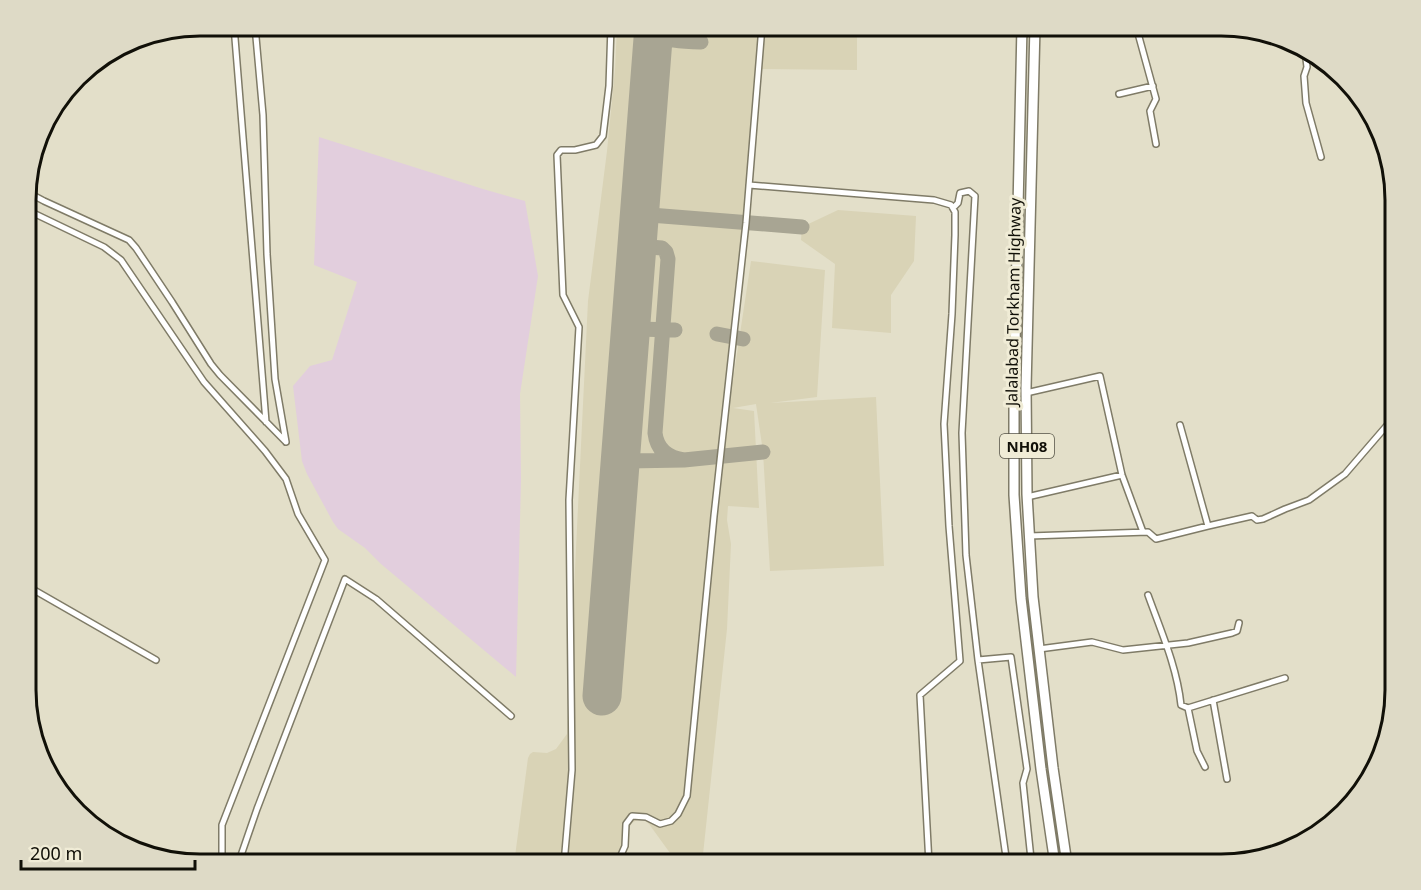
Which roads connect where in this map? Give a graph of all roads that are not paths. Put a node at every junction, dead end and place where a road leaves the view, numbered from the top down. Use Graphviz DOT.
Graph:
graph roads {
  1 [pos="235,36"];
  2 [pos="256,36"];
  3 [pos="611,36"];
  4 [pos="761,36"];
  5 [pos="1022,36"];
  6 [pos="1035,36"];
  7 [pos="1139,36"];
  8 [pos="1306,60"];
  9 [pos="1153,86"];
  10 [pos="1119,94"];
  11 [pos="1156,144"];
  12 [pos="1321,157"];
  13 [pos="749,185"];
  14 [pos="36,196"];
  15 [pos="953,208"];
  16 [pos="36,214"];
  17 [pos="1026,393"];
  18 [pos="266,422"];
  19 [pos="1180,425"];
  20 [pos="1385,428"];
  21 [pos="1122,475"];
  22 [pos="1027,497"];
  23 [pos="1208,526"];
  24 [pos="1143,532"];
  25 [pos="1029,536"];
  26 [pos="36,591"];
  27 [pos="1148,595"];
  28 [pos="1239,623"];
  29 [pos="1166,645"];
  30 [pos="1039,649"];
  31 [pos="156,660"];
  32 [pos="978,660"];
  33 [pos="1285,678"];
  34 [pos="1213,700"];
  35 [pos="1188,708"];
  36 [pos="511,716"];
  37 [pos="1205,767"];
  38 [pos="1227,779"];
  39 [pos="222,854"];
  40 [pos="241,854"];
  41 [pos="565,854"];
  42 [pos="621,854"];
  43 [pos="928,854"];
  44 [pos="1006,854"];
  45 [pos="1031,854"];
  46 [pos="1053,854"];
  47 [pos="1066,854"];
  1 -- 18 [label="street"];
  2 -- 18 [label="street"];
  3 -- 41 [label="street"];
  4 -- 13 [label="street"];
  5 -- 46 [label="highway, NH08"];
  6 -- 17 [label="highway, Jalalabad Torkham Highway / NH08"];
  7 -- 9 [label="street"];
  8 -- 12 [label="street"];
  9 -- 10 [label="street"];
  9 -- 11 [label="street"];
  13 -- 15 [label="street"];
  13 -- 42 [label="street"];
  14 -- 18 [label="street"];
  15 -- 32 [label="street"];
  15 -- 43 [label="street"];
  16 -- 39 [label="street"];
  17 -- 21 [label="street"];
  17 -- 22 [label="highway, Jalalabad Torkham Highway / NH08"];
  19 -- 23 [label="street"];
  20 -- 23 [label="street"];
  21 -- 22 [label="street"];
  21 -- 24 [label="street"];
  22 -- 25 [label="highway, Jalalabad Torkham Highway / NH08"];
  23 -- 24 [label="street"];
  24 -- 25 [label="street"];
  25 -- 30 [label="highway, Jalalabad Torkham Highway / NH08"];
  26 -- 31 [label="street"];
  27 -- 29 [label="street"];
  28 -- 29 [label="street"];
  29 -- 30 [label="street"];
  29 -- 35 [label="street"];
  30 -- 47 [label="highway, Jalalabad Torkham Highway / NH08"];
  32 -- 44 [label="street"];
  32 -- 45 [label="street"];
  33 -- 34 [label="street"];
  34 -- 35 [label="street"];
  34 -- 38 [label="street"];
  35 -- 37 [label="street"];
  36 -- 40 [label="street"];
}
